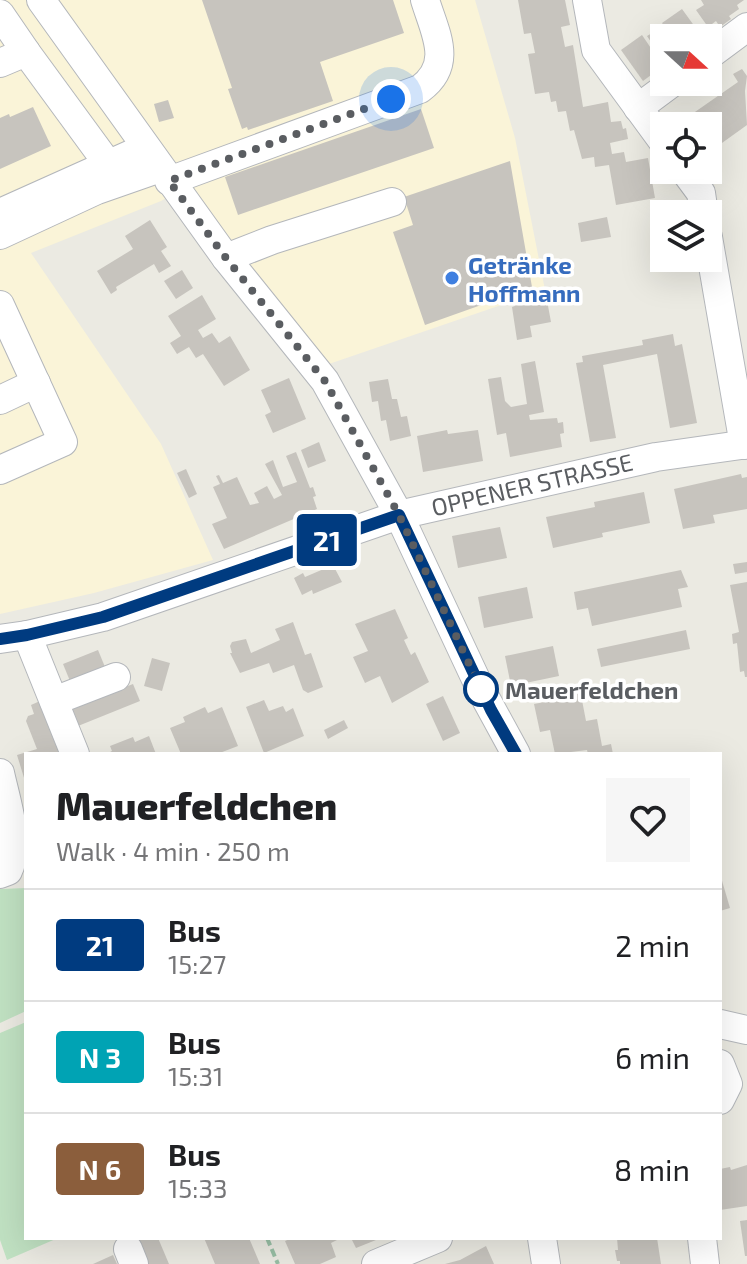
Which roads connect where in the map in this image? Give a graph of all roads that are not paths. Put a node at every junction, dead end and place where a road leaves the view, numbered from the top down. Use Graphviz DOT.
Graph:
graph roads {
  1 [pos="41,0"];
  2 [pos="425,0"];
  3 [pos="594,4"];
  4 [pos="0,14"];
  5 [pos="747,27"];
  6 [pos="722,46"];
  7 [pos="26,52"];
  8 [pos="0,63"];
  9 [pos="654,96"];
  10 [pos="638,108"];
  11 [pos="650,124"];
  12 [pos="108,164"];
  13 [pos="158,166"];
  14 [pos="392,202"];
  15 [pos="0,213"];
  16 [pos="0,235"];
  17 [pos="226,258"];
  18 [pos="714,272"];
  19 [pos="0,305"];
  20 [pos="36,383"];
  21 [pos="0,400"];
  22 [pos="746,445"];
  23 [pos="0,470"];
  24 [pos="399,515"];
  25 [pos="14,637"];
  26 [pos="116,677"];
  27 [pos="54,701"];
  28 [pos="74,752"];
  29 [pos="515,752"];
  30 [pos="0,773"];
  31 [pos="0,874"];
  32 [pos="722,1024"];
  33 [pos="747,1030"];
  34 [pos="722,1069"];
  35 [pos="722,1096"];
  36 [pos="433,1240"];
  37 [pos="542,1240"];
  38 [pos="702,1240"];
  39 [pos="376,1264"];
  40 [pos="546,1264"];
  41 [pos="705,1264"];
  1 -- 13 [label="street"];
  2 -- 13 [label="street"];
  3 -- 10 [label="street"];
  4 -- 7 [label="street"];
  5 -- 6 [label="street"];
  7 -- 8 [label="street"];
  7 -- 12 [label="street"];
  9 -- 10 [label="street"];
  10 -- 11 [label="street"];
  12 -- 13 [label="street"];
  12 -- 15 [label="street"];
  13 -- 16 [label="street"];
  13 -- 17 [label="street"];
  14 -- 17 [label="street"];
  17 -- 24 [label="street"];
  18 -- 22 [label="street"];
  19 -- 20 [label="street"];
  20 -- 21 [label="street"];
  20 -- 23 [label="street"];
  22 -- 24 [label="street, OPPENER STRASSE"];
  24 -- 25 [label="street, OPPENER STRASSE"];
  24 -- 29 [label="street"];
  25 -- 27 [label="street"];
  26 -- 27 [label="street"];
  27 -- 28 [label="street"];
  30 -- 31 [label="street"];
  32 -- 33 [label="street"];
  34 -- 35 [label="street"];
  36 -- 39 [label="street"];
  37 -- 40 [label="street"];
  38 -- 41 [label="street"];
}
